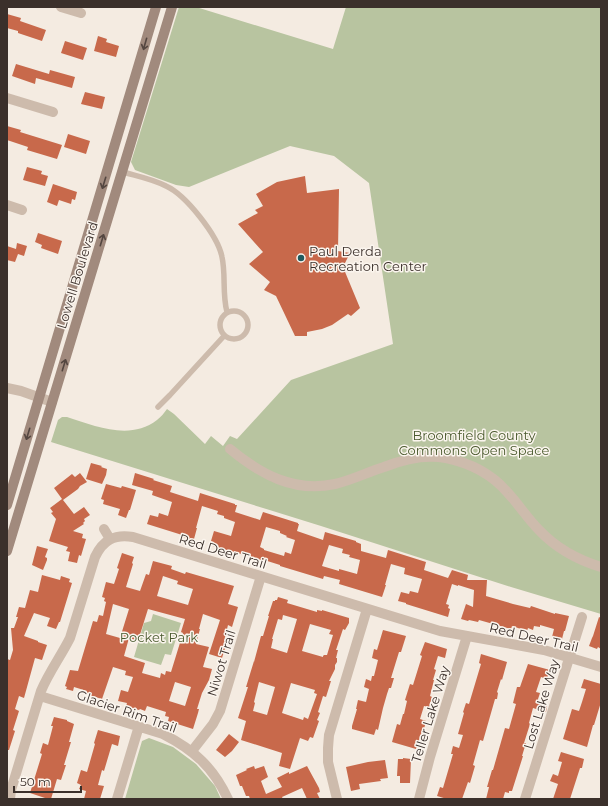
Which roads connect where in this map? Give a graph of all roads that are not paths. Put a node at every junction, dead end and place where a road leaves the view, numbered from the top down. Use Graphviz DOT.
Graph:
graph roads {
  1 [pos="61,7"];
  2 [pos="156,7"];
  3 [pos="172,7"];
  4 [pos="81,13"];
  5 [pos="7,98"];
  6 [pos="127,104"];
  7 [pos="53,112"];
  8 [pos="122,172"];
  9 [pos="7,205"];
  10 [pos="22,210"];
  11 [pos="227,312"];
  12 [pos="224,336"];
  13 [pos="7,388"];
  14 [pos="40,397"];
  15 [pos="52,402"];
  16 [pos="158,407"];
  17 [pos="230,449"];
  18 [pos="7,505"];
  19 [pos="104,530"];
  20 [pos="110,539"];
  21 [pos="7,551"];
  22 [pos="601,567"];
  23 [pos="261,576"];
  24 [pos="368,609"];
  25 [pos="582,617"];
  26 [pos="467,636"];
  27 [pos="569,658"];
  28 [pos="601,667"];
  29 [pos="40,696"];
  30 [pos="139,726"];
  31 [pos="192,751"];
  32 [pos="10,799"];
  33 [pos="117,799"];
  34 [pos="228,799"];
  35 [pos="337,799"];
  36 [pos="419,799"];
  37 [pos="525,799"];
  1 -- 4 [label="street"];
  2 -- 6 [label="main road, Lowell Boulevard, one-way"];
  3 -- 8 [label="main road, Lowell Boulevard"];
  5 -- 7 [label="street"];
  6 -- 8 [label="main road"];
  6 -- 14 [label="main road, Lowell Boulevard, one-way"];
  8 -- 11 [label="lane"];
  15 -- 8 [label="main road, Lowell Boulevard, one-way"];
  9 -- 10 [label="street"];
  11 -- 12 [label="lane"];
  11 -- 12 [label="lane"];
  12 -- 16 [label="lane"];
  13 -- 14 [label="street"];
  14 -- 15 [label="street"];
  14 -- 18 [label="main road, Lowell Boulevard, one-way"];
  15 -- 21 [label="main road, Lowell Boulevard"];
  17 -- 22 [label="street"];
  19 -- 20 [label="street"];
  20 -- 23 [label="street, Red Deer Trail"];
  20 -- 29 [label="street"];
  23 -- 24 [label="street, Red Deer Trail"];
  23 -- 31 [label="street, Niwot Trail"];
  24 -- 26 [label="street, Red Deer Trail"];
  24 -- 35 [label="street"];
  25 -- 27 [label="street, Lost Lake Way"];
  26 -- 27 [label="street, Red Deer Trail"];
  26 -- 36 [label="street, Teller Lake Way"];
  27 -- 28 [label="street, Red Deer Trail"];
  27 -- 37 [label="street, Lost Lake Way"];
  29 -- 30 [label="street, Glacier Rim Trail"];
  29 -- 32 [label="street"];
  30 -- 31 [label="street, Glacier Rim Trail"];
  30 -- 33 [label="street"];
  31 -- 34 [label="street, Glacier Rim Trail"];
}
